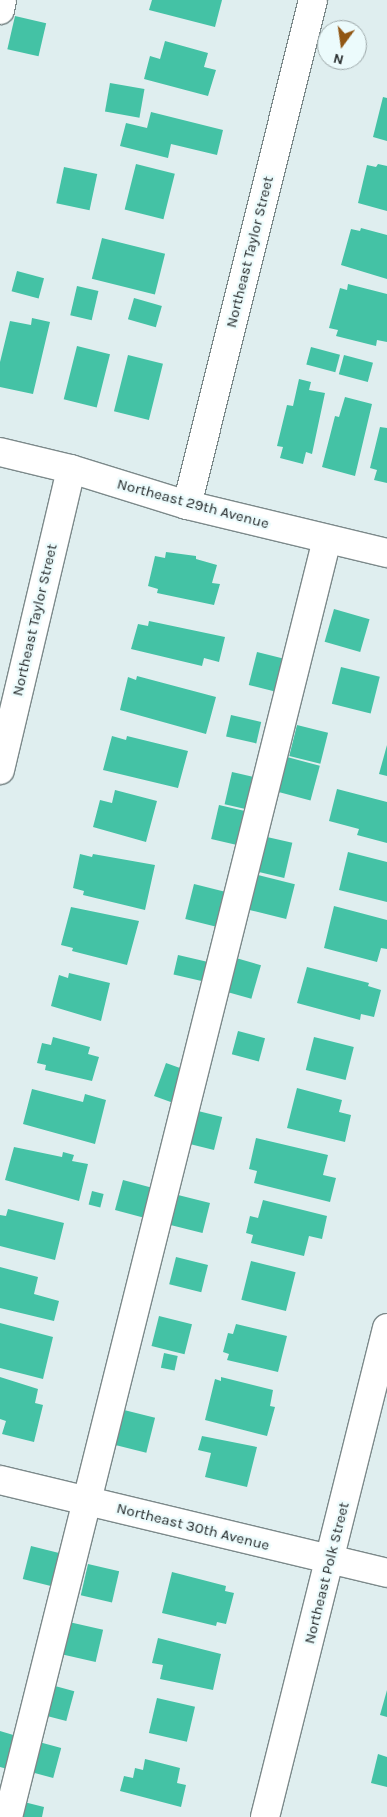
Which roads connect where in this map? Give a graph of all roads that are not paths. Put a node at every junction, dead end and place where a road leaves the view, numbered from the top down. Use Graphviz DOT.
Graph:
graph roads {
  1 [pos="2,0"];
  2 [pos="313,0"];
  3 [pos="0,10"];
  4 [pos="0,452"];
  5 [pos="71,469"];
  6 [pos="187,505"];
  7 [pos="327,540"];
  8 [pos="387,553"];
  9 [pos="0,770"];
  10 [pos="387,1328"];
  11 [pos="0,1480"];
  12 [pos="88,1501"];
  13 [pos="330,1559"];
  14 [pos="387,1573"];
  15 [pos="8,1817"];
  16 [pos="265,1817"];
  1 -- 3 [label="street"];
  2 -- 6 [label="street, Northeast Taylor Street"];
  4 -- 5 [label="street, Northeast 29th Avenue"];
  5 -- 6 [label="street, Northeast 29th Avenue"];
  5 -- 9 [label="street, Northeast Taylor Street"];
  6 -- 7 [label="street, Northeast 29th Avenue"];
  7 -- 8 [label="street, Northeast 29th Avenue"];
  7 -- 12 [label="street"];
  10 -- 13 [label="street, Northeast Polk Street"];
  11 -- 12 [label="street, Northeast 30th Avenue"];
  12 -- 13 [label="street, Northeast 30th Avenue"];
  12 -- 15 [label="street"];
  13 -- 14 [label="street, Northeast 30th Avenue"];
  13 -- 16 [label="street, Northeast Polk Street"];
}
